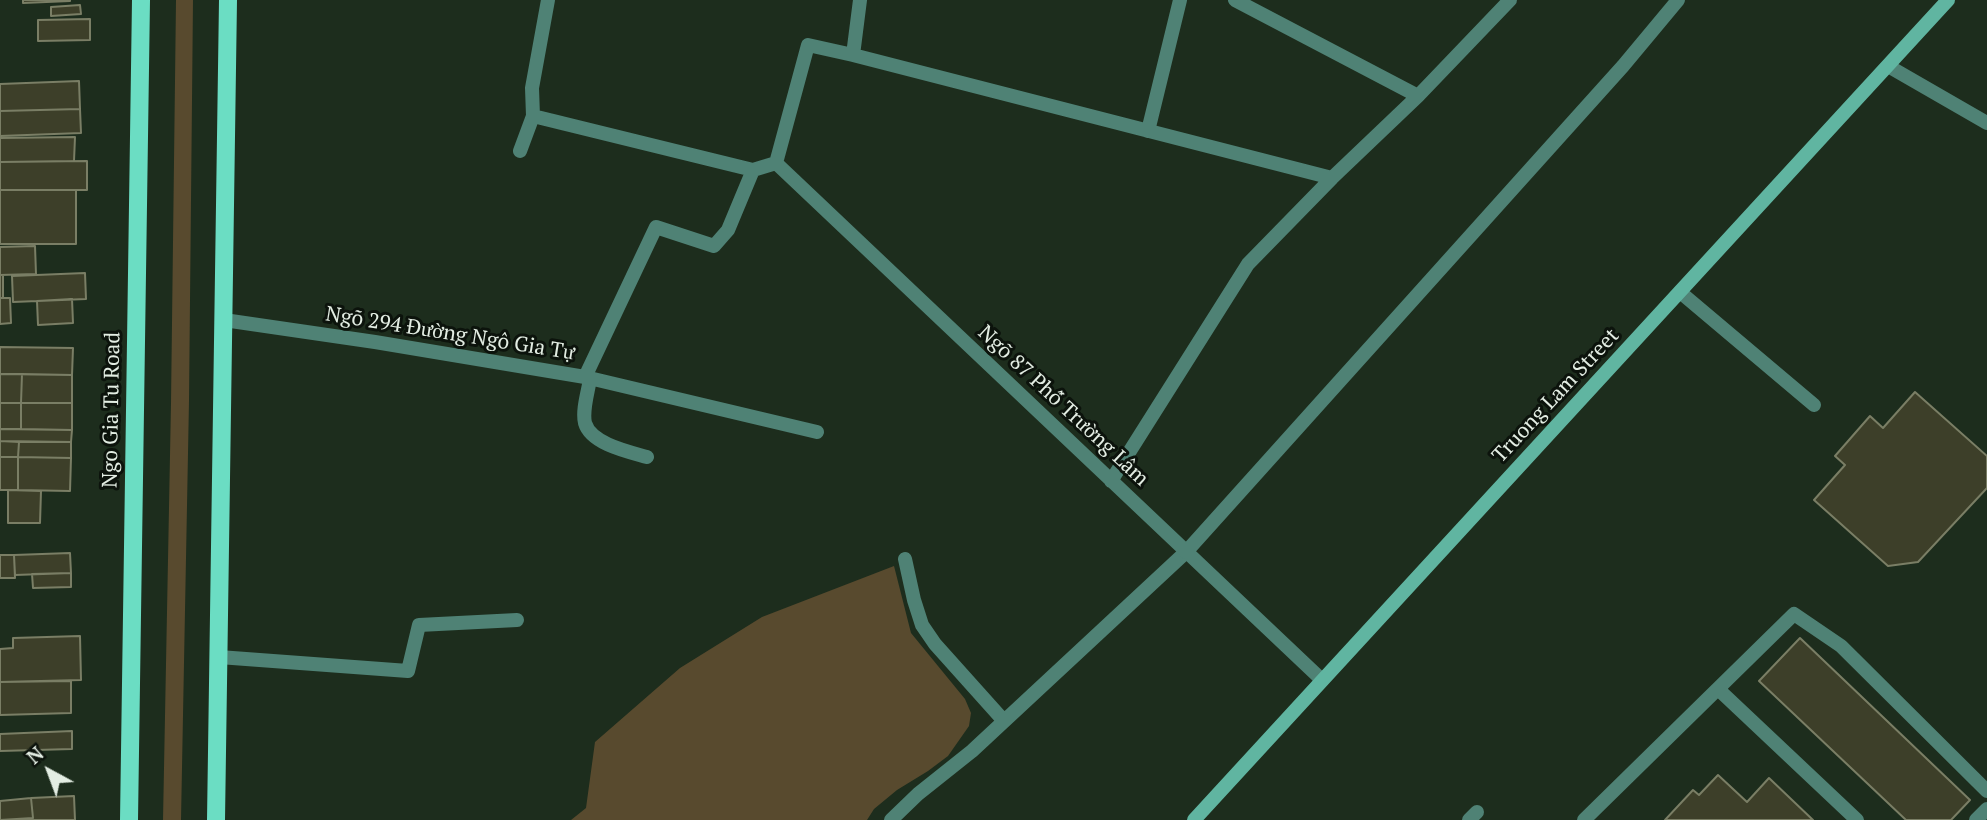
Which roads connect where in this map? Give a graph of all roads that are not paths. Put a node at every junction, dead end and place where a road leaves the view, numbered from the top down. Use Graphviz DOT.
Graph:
graph roads {
  1 [pos="141,0"];
  2 [pos="228,0"];
  3 [pos="548,0"];
  4 [pos="860,0"];
  5 [pos="1180,0"];
  6 [pos="1235,0"];
  7 [pos="1510,0"];
  8 [pos="1678,0"];
  9 [pos="1948,0"];
  10 [pos="853,55"];
  11 [pos="1888,66"];
  12 [pos="1418,96"];
  13 [pos="533,116"];
  14 [pos="1987,123"];
  15 [pos="1148,131"];
  16 [pos="520,150"];
  17 [pos="776,163"];
  18 [pos="753,170"];
  19 [pos="1332,178"];
  20 [pos="1680,292"];
  21 [pos="224,320"];
  22 [pos="587,378"];
  23 [pos="1814,405"];
  24 [pos="817,432"];
  25 [pos="647,457"];
  26 [pos="1111,481"];
  27 [pos="1186,551"];
  28 [pos="905,559"];
  29 [pos="517,620"];
  30 [pos="219,657"];
  31 [pos="1322,680"];
  32 [pos="1718,689"];
  33 [pos="1004,721"];
  34 [pos="1987,791"];
  35 [pos="1987,809"];
  36 [pos="129,820"];
  37 [pos="216,820"];
  38 [pos="891,820"];
  39 [pos="1194,820"];
  40 [pos="1584,820"];
  41 [pos="1857,820"];
  42 [pos="1976,820"];
  1 -- 36 [label="main road, Ngo Gia Tu Road"];
  2 -- 21 [label="main road"];
  3 -- 13 [label="street"];
  4 -- 10 [label="street"];
  5 -- 15 [label="street"];
  6 -- 12 [label="street"];
  7 -- 12 [label="street"];
  8 -- 27 [label="street"];
  9 -- 11 [label="main road, Truong Lam Street"];
  10 -- 15 [label="street"];
  10 -- 17 [label="street"];
  11 -- 14 [label="street"];
  11 -- 20 [label="main road, Truong Lam Street"];
  12 -- 19 [label="street"];
  13 -- 16 [label="street"];
  13 -- 18 [label="street"];
  15 -- 19 [label="street"];
  17 -- 18 [label="street"];
  17 -- 26 [label="street, Ngõ 87 Phố Trường Lâm"];
  18 -- 22 [label="street, Ngõ 294 Đường Ngô Gia Tự"];
  19 -- 26 [label="street"];
  20 -- 23 [label="street"];
  20 -- 31 [label="main road, Truong Lam Street"];
  21 -- 22 [label="street, Ngõ 294 Đường Ngô Gia Tự"];
  21 -- 30 [label="main road"];
  22 -- 24 [label="street"];
  22 -- 25 [label="street"];
  26 -- 27 [label="street, Ngõ 87 Phố Trường Lâm"];
  27 -- 31 [label="street, Ngõ 87 Phố Trường Lâm"];
  27 -- 33 [label="street"];
  28 -- 33 [label="street"];
  29 -- 30 [label="street"];
  30 -- 37 [label="main road"];
  31 -- 39 [label="main road, Truong Lam Street"];
  32 -- 34 [label="street"];
  32 -- 40 [label="street"];
  32 -- 41 [label="street"];
  33 -- 38 [label="street"];
  35 -- 42 [label="street"];
}
